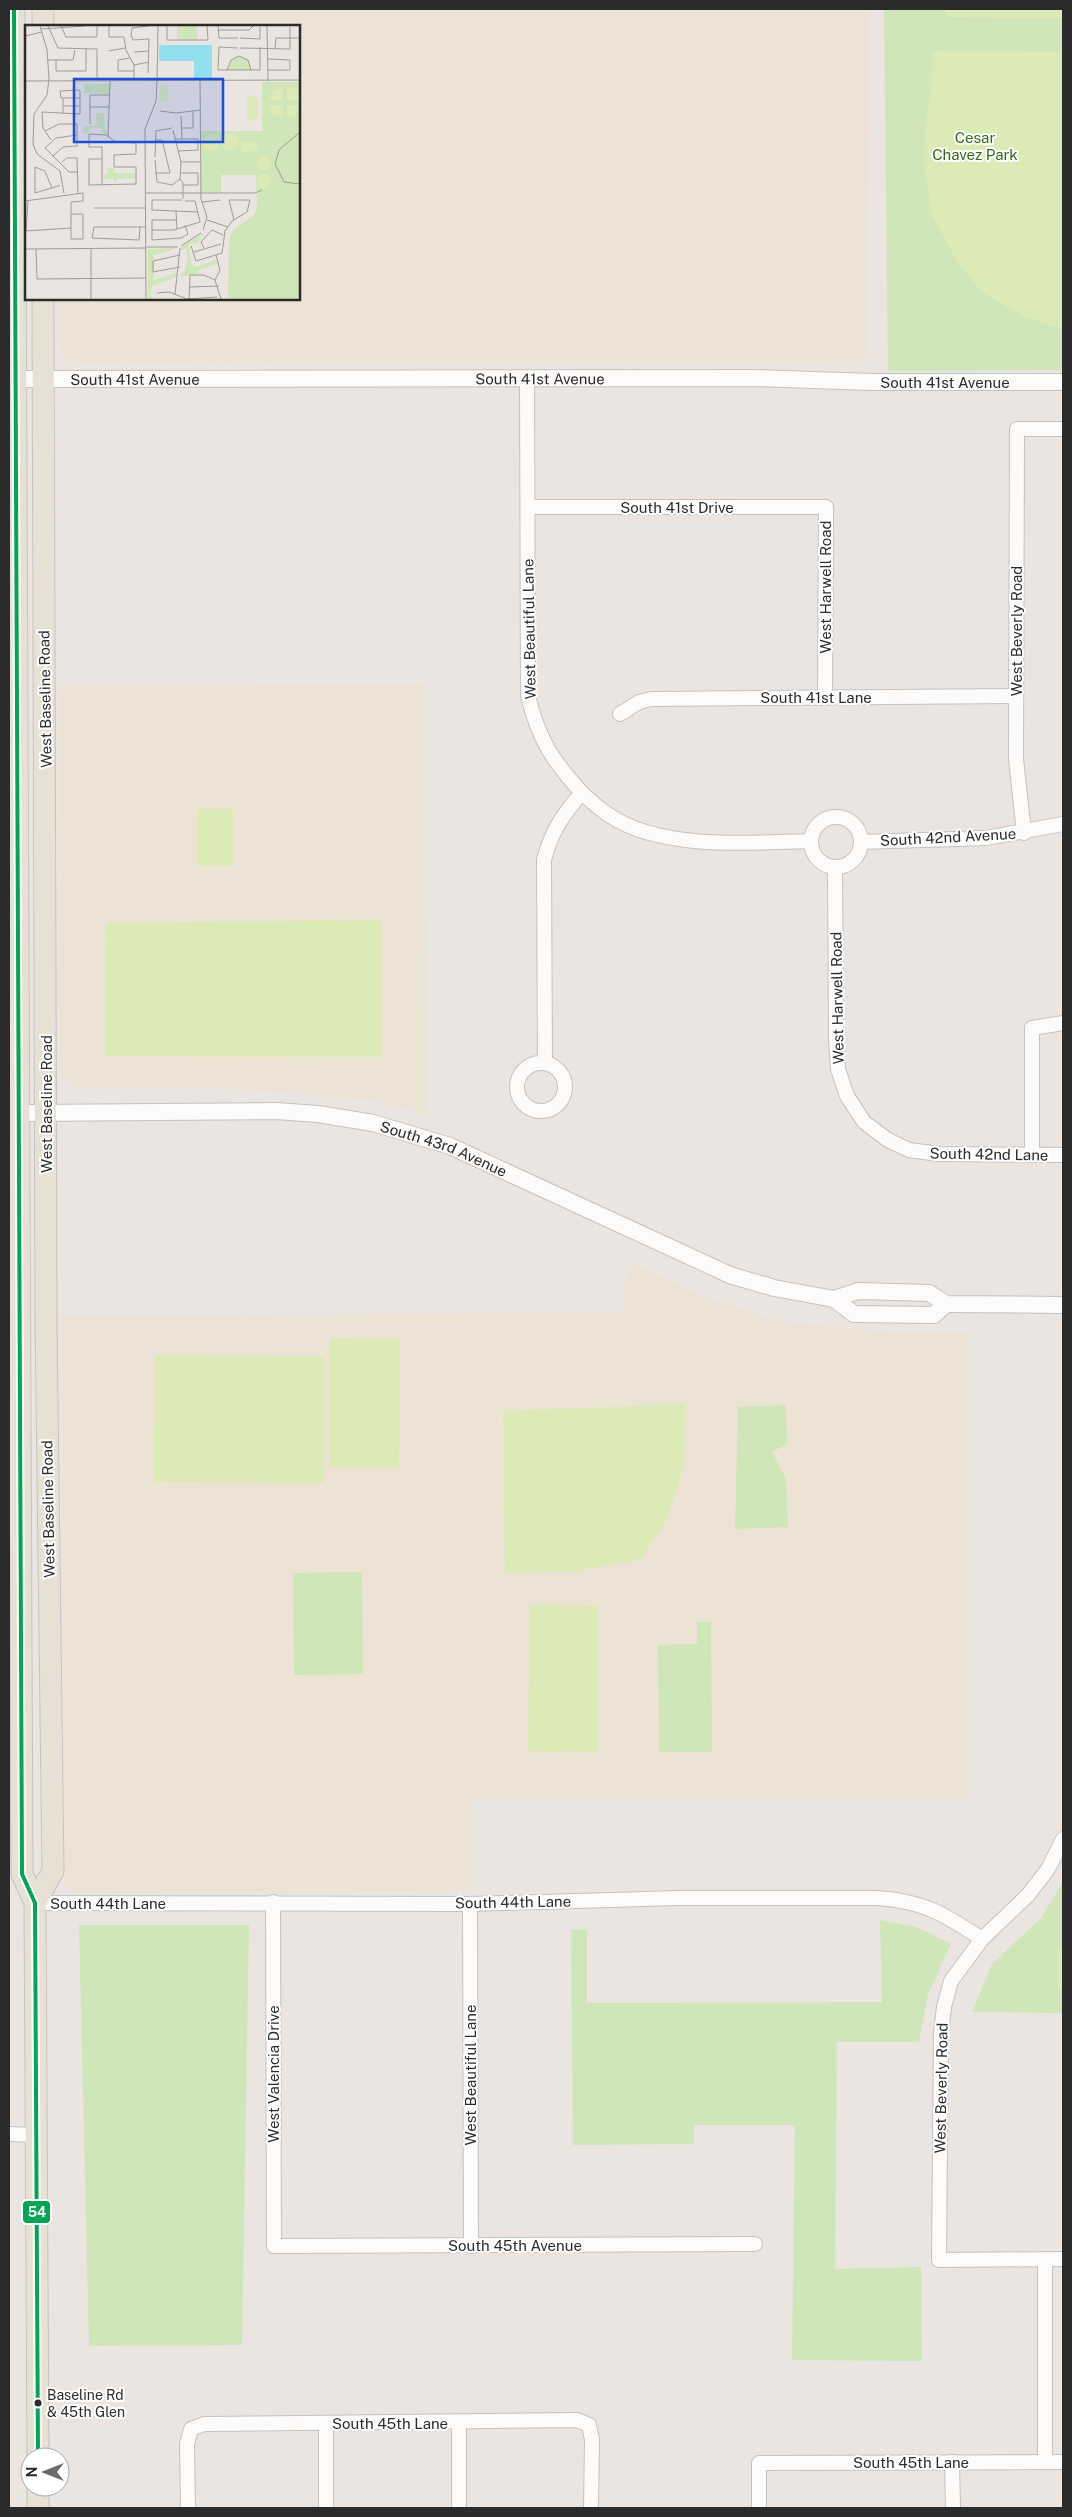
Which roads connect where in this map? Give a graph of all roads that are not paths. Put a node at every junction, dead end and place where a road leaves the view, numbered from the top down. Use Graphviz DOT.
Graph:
graph roads {
  1 [pos="14,9"];
  2 [pos="43,9"];
  3 [pos="43,25"];
  4 [pos="43,300"];
  5 [pos="527,378"];
  6 [pos="43,379"];
  7 [pos="16,380"];
  8 [pos="1063,382"];
  9 [pos="1063,428"];
  10 [pos="826,506"];
  11 [pos="528,507"];
  12 [pos="1016,696"];
  13 [pos="825,697"];
  14 [pos="620,714"];
  15 [pos="582,793"];
  16 [pos="1063,824"];
  17 [pos="1024,833"];
  18 [pos="810,841"];
  19 [pos="862,842"];
  20 [pos="836,867"];
  21 [pos="1063,1023"];
  22 [pos="545,1063"];
  23 [pos="38,1113"];
  24 [pos="864,1122"];
  25 [pos="1032,1155"];
  26 [pos="1063,1155"];
  27 [pos="834,1300"];
  28 [pos="946,1304"];
  29 [pos="1063,1305"];
  30 [pos="13,1502"];
  31 [pos="1063,1839"];
  32 [pos="273,1902"];
  33 [pos="34,1904"];
  34 [pos="470,1904"];
  35 [pos="982,1939"];
  36 [pos="9,2134"];
  37 [pos="36,2135"];
  38 [pos="755,2244"];
  39 [pos="274,2246"];
  40 [pos="471,2246"];
  41 [pos="1046,2259"];
  42 [pos="1063,2259"];
  43 [pos="459,2422"];
  44 [pos="326,2423"];
  45 [pos="38,2447"];
  46 [pos="952,2462"];
  47 [pos="1045,2462"];
  48 [pos="1063,2462"];
  49 [pos="188,2508"];
  50 [pos="326,2508"];
  51 [pos="459,2508"];
  52 [pos="592,2508"];
  53 [pos="759,2508"];
  54 [pos="953,2508"];
  1 -- 7 [label="main road, West Baseline Road"];
  2 -- 3 [label="main road"];
  4 -- 6 [label="main road, West Baseline Road"];
  5 -- 6 [label="street, South 41st Avenue"];
  5 -- 8 [label="street, South 41st Avenue"];
  5 -- 11 [label="street, West Beautiful Lane"];
  6 -- 7 [label="street, South 41st Avenue"];
  6 -- 23 [label="main road, West Baseline Road"];
  7 -- 30 [label="main road, West Baseline Road"];
  9 -- 12 [label="street, West Beverly Road"];
  10 -- 11 [label="street, South 41st Drive"];
  10 -- 13 [label="street, West Harwell Road"];
  11 -- 15 [label="street, West Beautiful Lane"];
  12 -- 13 [label="street, South 41st Lane"];
  12 -- 17 [label="street, West Beverly Road"];
  13 -- 14 [label="street, South 41st Lane"];
  15 -- 18 [label="street"];
  15 -- 22 [label="street"];
  16 -- 17 [label="street, South 42nd Avenue"];
  17 -- 19 [label="street, South 42nd Avenue"];
  18 -- 19 [label="street"];
  18 -- 20 [label="street"];
  19 -- 20 [label="street"];
  20 -- 24 [label="street, West Harwell Road"];
  21 -- 25 [label="street"];
  23 -- 27 [label="street, South 43rd Avenue"];
  23 -- 33 [label="main road, West Baseline Road"];
  24 -- 25 [label="street, South 42nd Lane"];
  25 -- 26 [label="street, South 42nd Lane"];
  27 -- 28 [label="street, South 43rd Avenue"];
  27 -- 28 [label="street, South 43rd Avenue"];
  28 -- 29 [label="street, South 43rd Avenue"];
  30 -- 33 [label="main road, West Baseline Road"];
  31 -- 35 [label="street, West Beverly Road"];
  32 -- 33 [label="street, South 44th Lane"];
  32 -- 34 [label="street, South 44th Lane"];
  32 -- 39 [label="street, West Valencia Drive"];
  33 -- 37 [label="main road, West Baseline Road"];
  34 -- 35 [label="street, South 44th Lane"];
  34 -- 40 [label="street, West Beautiful Lane"];
  35 -- 41 [label="street, West Beverly Road"];
  36 -- 37 [label="street"];
  37 -- 45 [label="main road, West Baseline Road"];
  38 -- 40 [label="street, South 45th Avenue"];
  39 -- 40 [label="street, South 45th Avenue"];
  41 -- 42 [label="street"];
  41 -- 47 [label="street"];
  43 -- 44 [label="street, South 45th Lane"];
  43 -- 51 [label="street"];
  43 -- 52 [label="street, South 45th Lane"];
  44 -- 49 [label="street, South 45th Lane"];
  44 -- 50 [label="street"];
  46 -- 47 [label="street, South 45th Lane"];
  46 -- 53 [label="street, South 45th Lane"];
  46 -- 54 [label="street"];
  47 -- 48 [label="street, South 45th Lane"];
}
